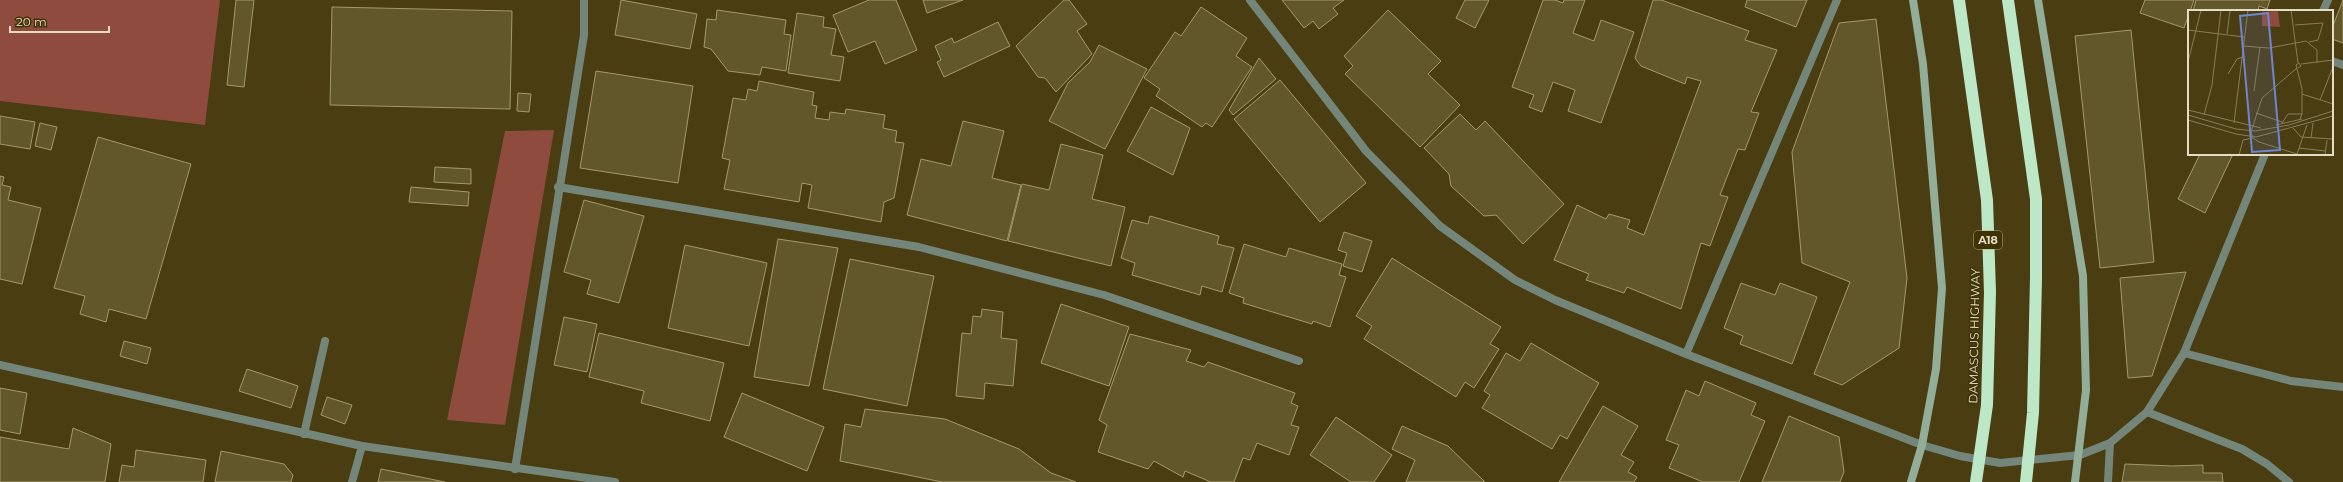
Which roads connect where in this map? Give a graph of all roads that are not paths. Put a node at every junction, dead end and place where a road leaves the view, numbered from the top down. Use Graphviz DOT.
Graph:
graph roads {
  1 [pos="584,0"];
  2 [pos="1250,0"];
  3 [pos="1837,0"];
  4 [pos="1913,0"];
  5 [pos="1959,0"];
  6 [pos="2008,0"];
  7 [pos="2038,0"];
  8 [pos="2328,0"];
  9 [pos="2323,10"];
  10 [pos="2333,61"];
  11 [pos="2343,66"];
  12 [pos="2265,155"];
  13 [pos="558,187"];
  14 [pos="325,341"];
  15 [pos="2184,353"];
  16 [pos="1686,354"];
  17 [pos="1299,361"];
  18 [pos="0,365"];
  19 [pos="2343,387"];
  20 [pos="2147,412"];
  21 [pos="304,434"];
  22 [pos="2110,442"];
  23 [pos="1922,445"];
  24 [pos="362,446"];
  25 [pos="2080,455"];
  26 [pos="515,468"];
  27 [pos="352,482"];
  28 [pos="615,482"];
  29 [pos="1911,482"];
  30 [pos="1976,482"];
  31 [pos="2026,482"];
  32 [pos="2075,482"];
  33 [pos="2108,482"];
  34 [pos="2289,482"];
  1 -- 13 [label="street"];
  2 -- 16 [label="street"];
  3 -- 16 [label="street"];
  4 -- 23 [label="street"];
  5 -- 30 [label="highway, DAMASCUS HIGHWAY / A18, bridge"];
  6 -- 31 [label="highway, bridge"];
  7 -- 25 [label="street"];
  8 -- 9 [label="street"];
  10 -- 11 [label="street"];
  12 -- 15 [label="street"];
  13 -- 17 [label="street"];
  13 -- 26 [label="street"];
  14 -- 21 [label="street"];
  15 -- 19 [label="street"];
  15 -- 20 [label="street"];
  16 -- 23 [label="street"];
  18 -- 21 [label="street"];
  20 -- 22 [label="street"];
  20 -- 34 [label="street"];
  21 -- 24 [label="street"];
  22 -- 25 [label="street"];
  22 -- 33 [label="street"];
  23 -- 25 [label="street"];
  23 -- 29 [label="street"];
  24 -- 26 [label="street"];
  24 -- 27 [label="street"];
  25 -- 32 [label="street"];
  26 -- 28 [label="street"];
}
